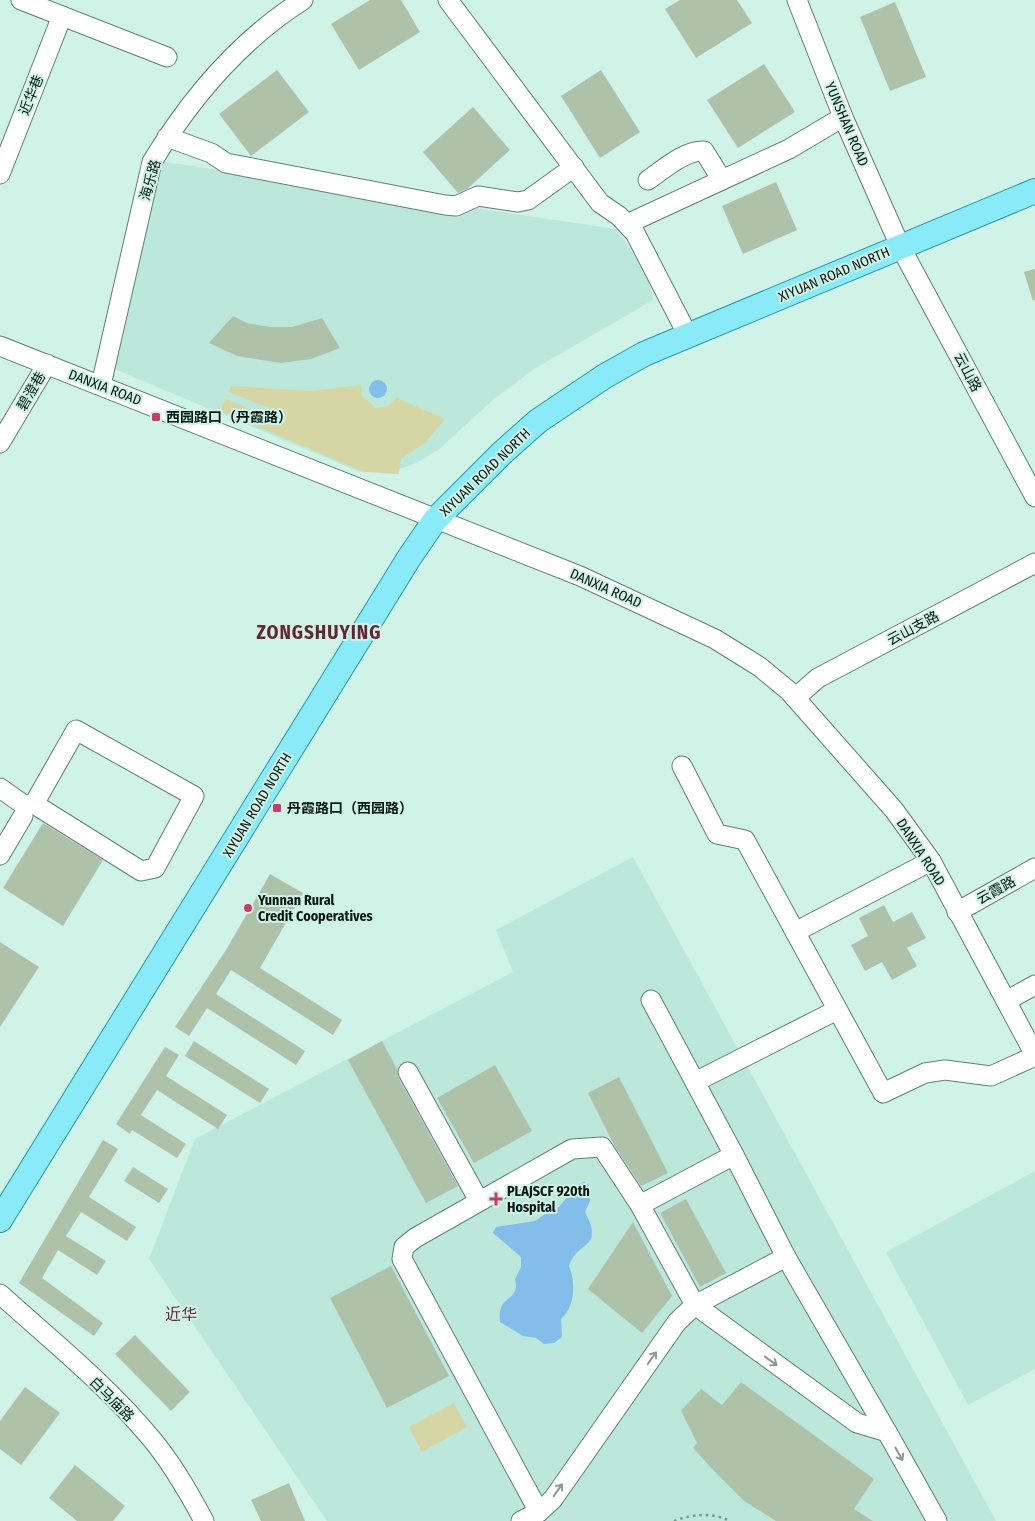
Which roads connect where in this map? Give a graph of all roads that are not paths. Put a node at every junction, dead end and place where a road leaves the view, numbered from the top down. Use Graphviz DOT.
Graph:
graph roads {
  1 [pos="21,0"];
  2 [pos="303,0"];
  3 [pos="448,0"];
  4 [pos="797,0"];
  5 [pos="62,16"];
  6 [pos="167,58"];
  7 [pos="843,117"];
  8 [pos="167,138"];
  9 [pos="574,168"];
  10 [pos="0,174"];
  11 [pos="1035,177"];
  12 [pos="648,180"];
  13 [pos="722,180"];
  14 [pos="1035,191"];
  15 [pos="627,224"];
  16 [pos="898,241"];
  17 [pos="682,324"];
  18 [pos="0,346"];
  19 [pos="47,364"];
  20 [pos="101,385"];
  21 [pos="0,444"];
  22 [pos="1035,497"];
  23 [pos="430,518"];
  24 [pos="1035,564"];
  25 [pos="795,698"];
  26 [pos="682,766"];
  27 [pos="0,788"];
  28 [pos="29,810"];
  29 [pos="0,855"];
  30 [pos="930,861"];
  31 [pos="1035,868"];
  32 [pos="957,912"];
  33 [pos="795,932"];
  34 [pos="1035,985"];
  35 [pos="651,1000"];
  36 [pos="1006,1000"];
  37 [pos="837,1010"];
  38 [pos="1035,1056"];
  39 [pos="408,1072"];
  40 [pos="695,1082"];
  41 [pos="734,1155"];
  42 [pos="0,1196"];
  43 [pos="479,1202"];
  44 [pos="640,1205"];
  45 [pos="0,1220"];
  46 [pos="786,1257"];
  47 [pos="0,1294"];
  48 [pos="695,1305"];
  49 [pos="887,1432"];
  50 [pos="539,1512"];
  51 [pos="204,1521"];
  52 [pos="521,1521"];
  53 [pos="937,1521"];
  1 -- 5 [label="street"];
  2 -- 8 [label="street, 海乐路"];
  3 -- 9 [label="street"];
  4 -- 7 [label="street, YUNSHAN ROAD"];
  5 -- 6 [label="street"];
  5 -- 10 [label="street, 近华巷"];
  7 -- 13 [label="street"];
  7 -- 16 [label="street, YUNSHAN ROAD"];
  8 -- 9 [label="street"];
  8 -- 20 [label="street, 海乐路"];
  9 -- 15 [label="street"];
  11 -- 16 [label="main road, XIYUAN ROAD NORTH"];
  12 -- 13 [label="street"];
  13 -- 15 [label="street"];
  14 -- 16 [label="main road, XIYUAN ROAD NORTH"];
  15 -- 17 [label="street"];
  16 -- 17 [label="main road, XIYUAN ROAD NORTH"];
  16 -- 22 [label="street, 云山路"];
  16 -- 23 [label="main road, XIYUAN ROAD NORTH"];
  17 -- 23 [label="main road, XIYUAN ROAD NORTH"];
  18 -- 19 [label="street, DANXIA ROAD"];
  19 -- 20 [label="street, DANXIA ROAD"];
  19 -- 21 [label="street, 碧澄巷"];
  20 -- 23 [label="street, DANXIA ROAD"];
  23 -- 25 [label="street, DANXIA ROAD"];
  23 -- 42 [label="main road, XIYUAN ROAD NORTH"];
  23 -- 45 [label="main road, XIYUAN ROAD NORTH"];
  24 -- 25 [label="street, 云山支路"];
  25 -- 30 [label="street, DANXIA ROAD"];
  26 -- 33 [label="street"];
  27 -- 28 [label="street"];
  28 -- 28 [label="street"];
  28 -- 29 [label="street"];
  30 -- 32 [label="street, DANXIA ROAD"];
  30 -- 33 [label="street"];
  31 -- 32 [label="street, 云霞路"];
  32 -- 36 [label="street, DANXIA ROAD"];
  33 -- 37 [label="street"];
  34 -- 36 [label="street"];
  35 -- 40 [label="street"];
  36 -- 38 [label="street, DANXIA ROAD"];
  37 -- 38 [label="street"];
  37 -- 40 [label="street"];
  39 -- 43 [label="street"];
  40 -- 41 [label="street"];
  41 -- 44 [label="street"];
  41 -- 46 [label="street"];
  43 -- 44 [label="street"];
  43 -- 50 [label="street"];
  44 -- 48 [label="street"];
  46 -- 48 [label="street"];
  46 -- 49 [label="street"];
  47 -- 51 [label="street, 白马庙路"];
  48 -- 49 [label="street, one-way"];
  50 -- 48 [label="street, one-way"];
  49 -- 53 [label="street, one-way"];
  50 -- 52 [label="street"];
}
